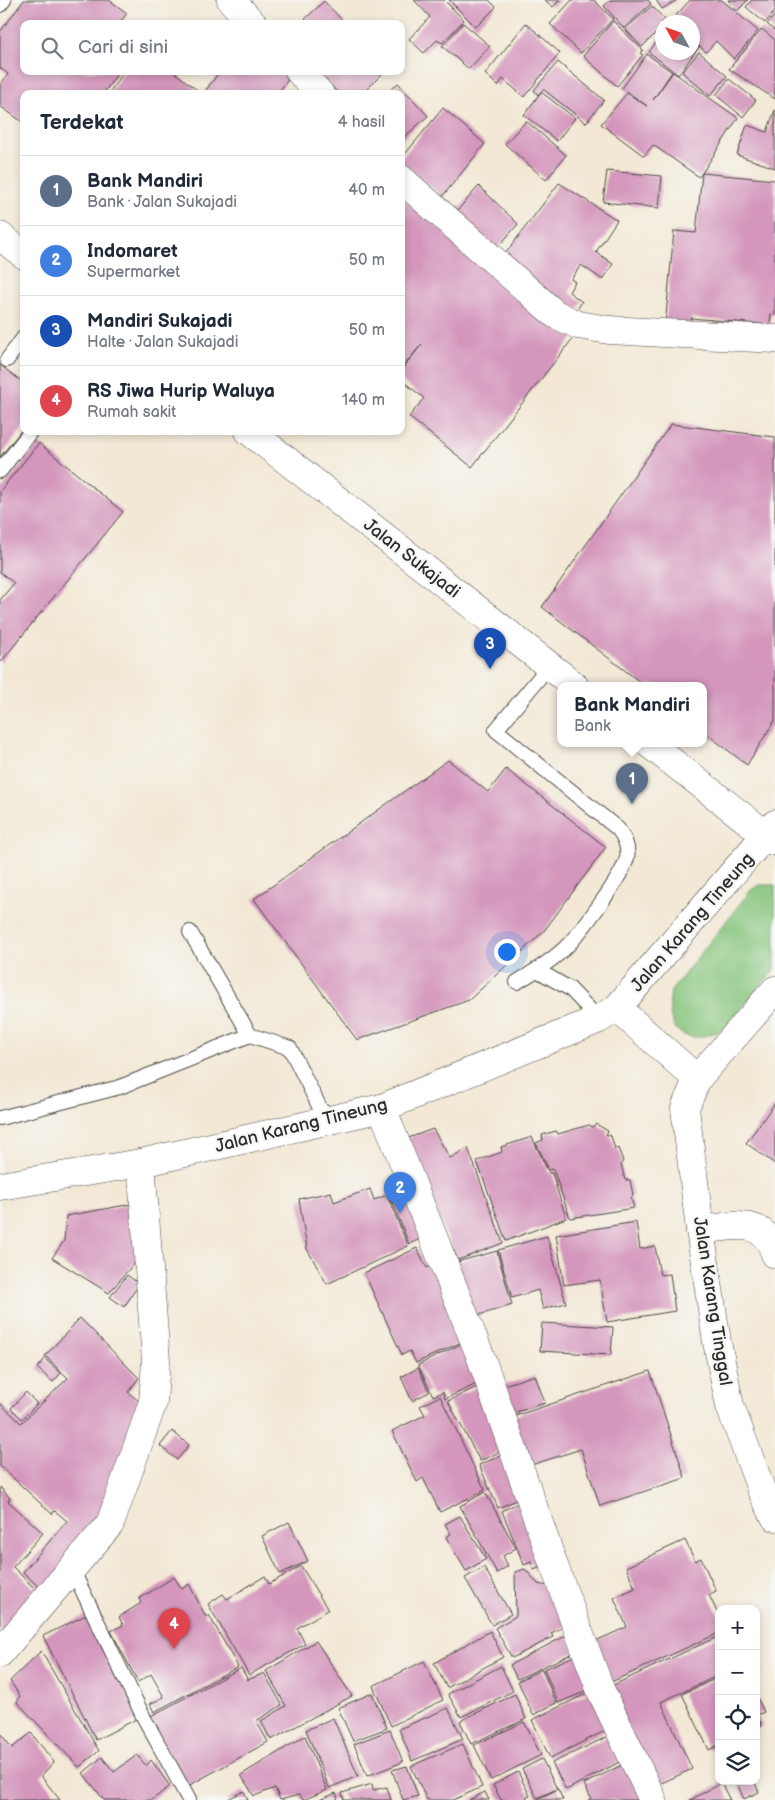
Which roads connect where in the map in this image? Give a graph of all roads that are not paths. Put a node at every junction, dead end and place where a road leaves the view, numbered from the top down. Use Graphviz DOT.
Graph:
graph roads {
  1 [pos="4,0"];
  2 [pos="231,0"];
  3 [pos="0,5"];
  4 [pos="250,20"];
  5 [pos="303,75"];
  6 [pos="316,90"];
  7 [pos="405,183"];
  8 [pos="0,236"];
  9 [pos="20,252"];
  10 [pos="775,339"];
  11 [pos="20,342"];
  12 [pos="7,360"];
  13 [pos="28,435"];
  14 [pos="254,435"];
  15 [pos="0,471"];
  16 [pos="549,666"];
  17 [pos="570,682"];
  18 [pos="653,747"];
  19 [pos="772,834"];
  20 [pos="190,932"];
  21 [pos="537,970"];
  22 [pos="517,982"];
  23 [pos="775,990"];
  24 [pos="608,1014"];
  25 [pos="250,1035"];
  26 [pos="697,1079"];
  27 [pos="382,1108"];
  28 [pos="0,1118"];
  29 [pos="326,1120"];
  30 [pos="141,1163"];
  31 [pos="0,1186"];
  32 [pos="700,1230"];
  33 [pos="775,1254"];
  34 [pos="775,1517"];
  35 [pos="72,1569"];
  36 [pos="0,1653"];
  37 [pos="189,1800"];
  38 [pos="653,1800"];
  1 -- 3 [label="lane"];
  2 -- 4 [label="street"];
  5 -- 6 [label="street"];
  7 -- 10 [label="street"];
  8 -- 9 [label="street"];
  11 -- 12 [label="lane"];
  13 -- 15 [label="lane"];
  14 -- 16 [label="street, Jalan Sukajadi"];
  16 -- 17 [label="street, Jalan Sukajadi"];
  16 -- 21 [label="lane"];
  18 -- 19 [label="street"];
  19 -- 24 [label="street, Jalan Karang Tineung"];
  20 -- 25 [label="lane"];
  21 -- 22 [label="lane"];
  21 -- 24 [label="lane"];
  23 -- 26 [label="street"];
  24 -- 26 [label="street, Jalan Karang Tineung"];
  24 -- 27 [label="street, Jalan Karang Tineung"];
  25 -- 28 [label="lane"];
  25 -- 29 [label="lane"];
  26 -- 32 [label="street, Jalan Karang Tinggal"];
  27 -- 29 [label="street, Jalan Karang Tineung"];
  27 -- 38 [label="street"];
  29 -- 30 [label="street, Jalan Karang Tineung"];
  30 -- 31 [label="street, Jalan Karang Tineung"];
  30 -- 35 [label="street"];
  32 -- 33 [label="street"];
  32 -- 34 [label="street, Jalan Karang Tinggal"];
  35 -- 36 [label="street"];
  35 -- 37 [label="lane"];
}
